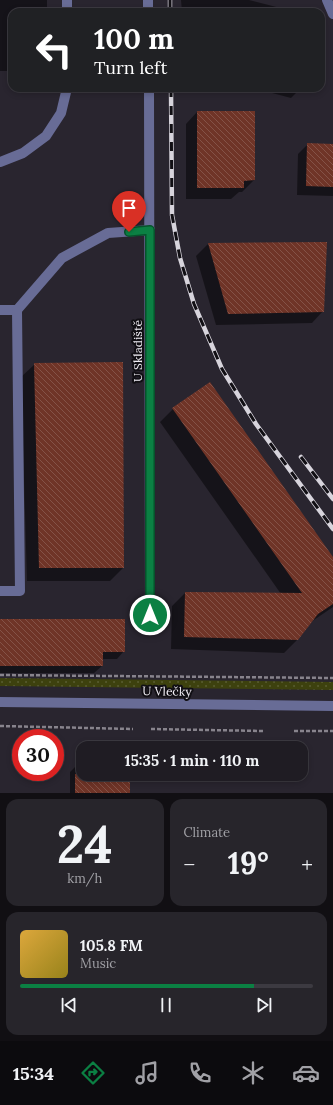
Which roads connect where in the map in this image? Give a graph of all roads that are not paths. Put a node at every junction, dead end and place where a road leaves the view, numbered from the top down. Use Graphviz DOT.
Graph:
graph roads {
  1 [pos="327,0"];
  2 [pos="333,14"];
  3 [pos="66,92"];
  4 [pos="149,92"];
  5 [pos="0,162"];
  6 [pos="150,230"];
  7 [pos="0,310"];
  8 [pos="17,310"];
  9 [pos="0,591"];
  10 [pos="150,615"];
  11 [pos="0,702"];
  12 [pos="333,706"];
  1 -- 2 [label="street"];
  3 -- 5 [label="street"];
  4 -- 6 [label="street, U Skladiště"];
  6 -- 8 [label="street"];
  6 -- 10 [label="street, U Skladiště"];
  7 -- 8 [label="street"];
  8 -- 9 [label="street"];
  11 -- 12 [label="street, U Vlečky"];
}
